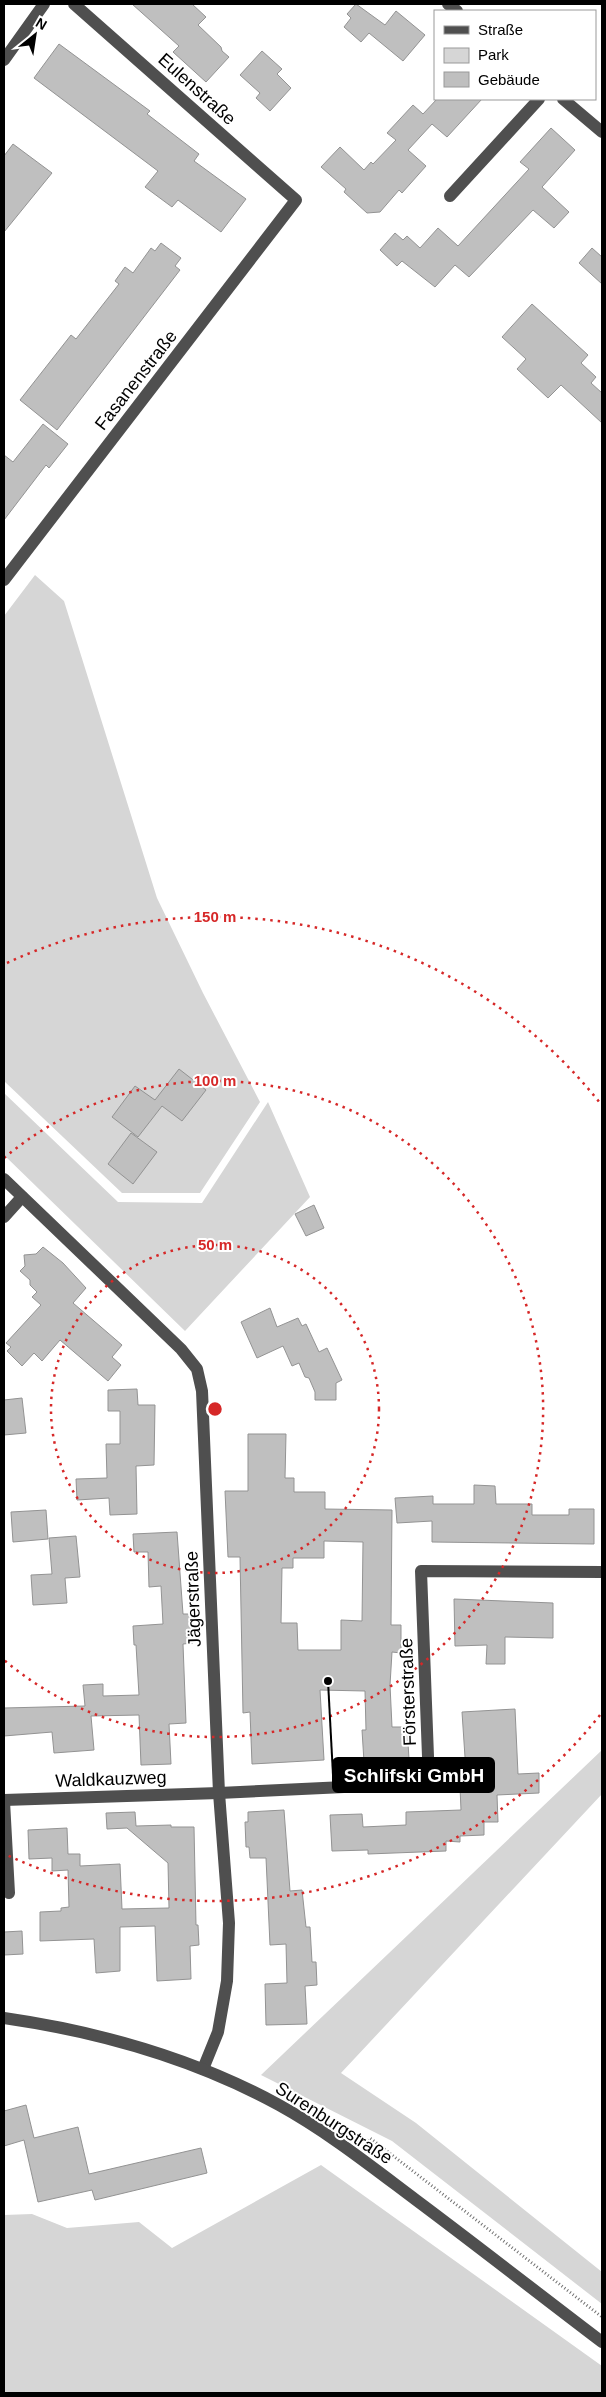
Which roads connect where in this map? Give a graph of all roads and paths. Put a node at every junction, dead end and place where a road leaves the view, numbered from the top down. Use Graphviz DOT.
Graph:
graph roads {
  1 [pos="44,4"];
  2 [pos="74,4"];
  3 [pos="4,60"];
  4 [pos="538,100"];
  5 [pos="564,100"];
  6 [pos="602,132"];
  7 [pos="450,196"];
  8 [pos="296,200"];
  9 [pos="4,580"];
  10 [pos="4,1179"];
  11 [pos="22,1197"];
  12 [pos="4,1217"];
  13 [pos="602,1572"];
  14 [pos="219,1793"];
  15 [pos="4,1800"];
  16 [pos="9,1893"];
  17 [pos="4,2018"];
  18 [pos="203,2069"];
  19 [pos="602,2342"];
  1 -- 3 [label="street"];
  2 -- 8 [label="street, Eulenstraße"];
  4 -- 7 [label="street"];
  5 -- 6 [label="street"];
  8 -- 9 [label="street, Fasanenstraße"];
  10 -- 11 [label="street, Jägerstraße"];
  11 -- 12 [label="street"];
  11 -- 14 [label="street, Jägerstraße"];
  13 -- 14 [label="street, Försterstraße"];
  14 -- 15 [label="street, Waldkauzweg"];
  14 -- 18 [label="street, Jägerstraße"];
  15 -- 16 [label="street"];
  17 -- 18 [label="street, Surenburgstraße"];
  18 -- 19 [label="street, Surenburgstraße"];
}
